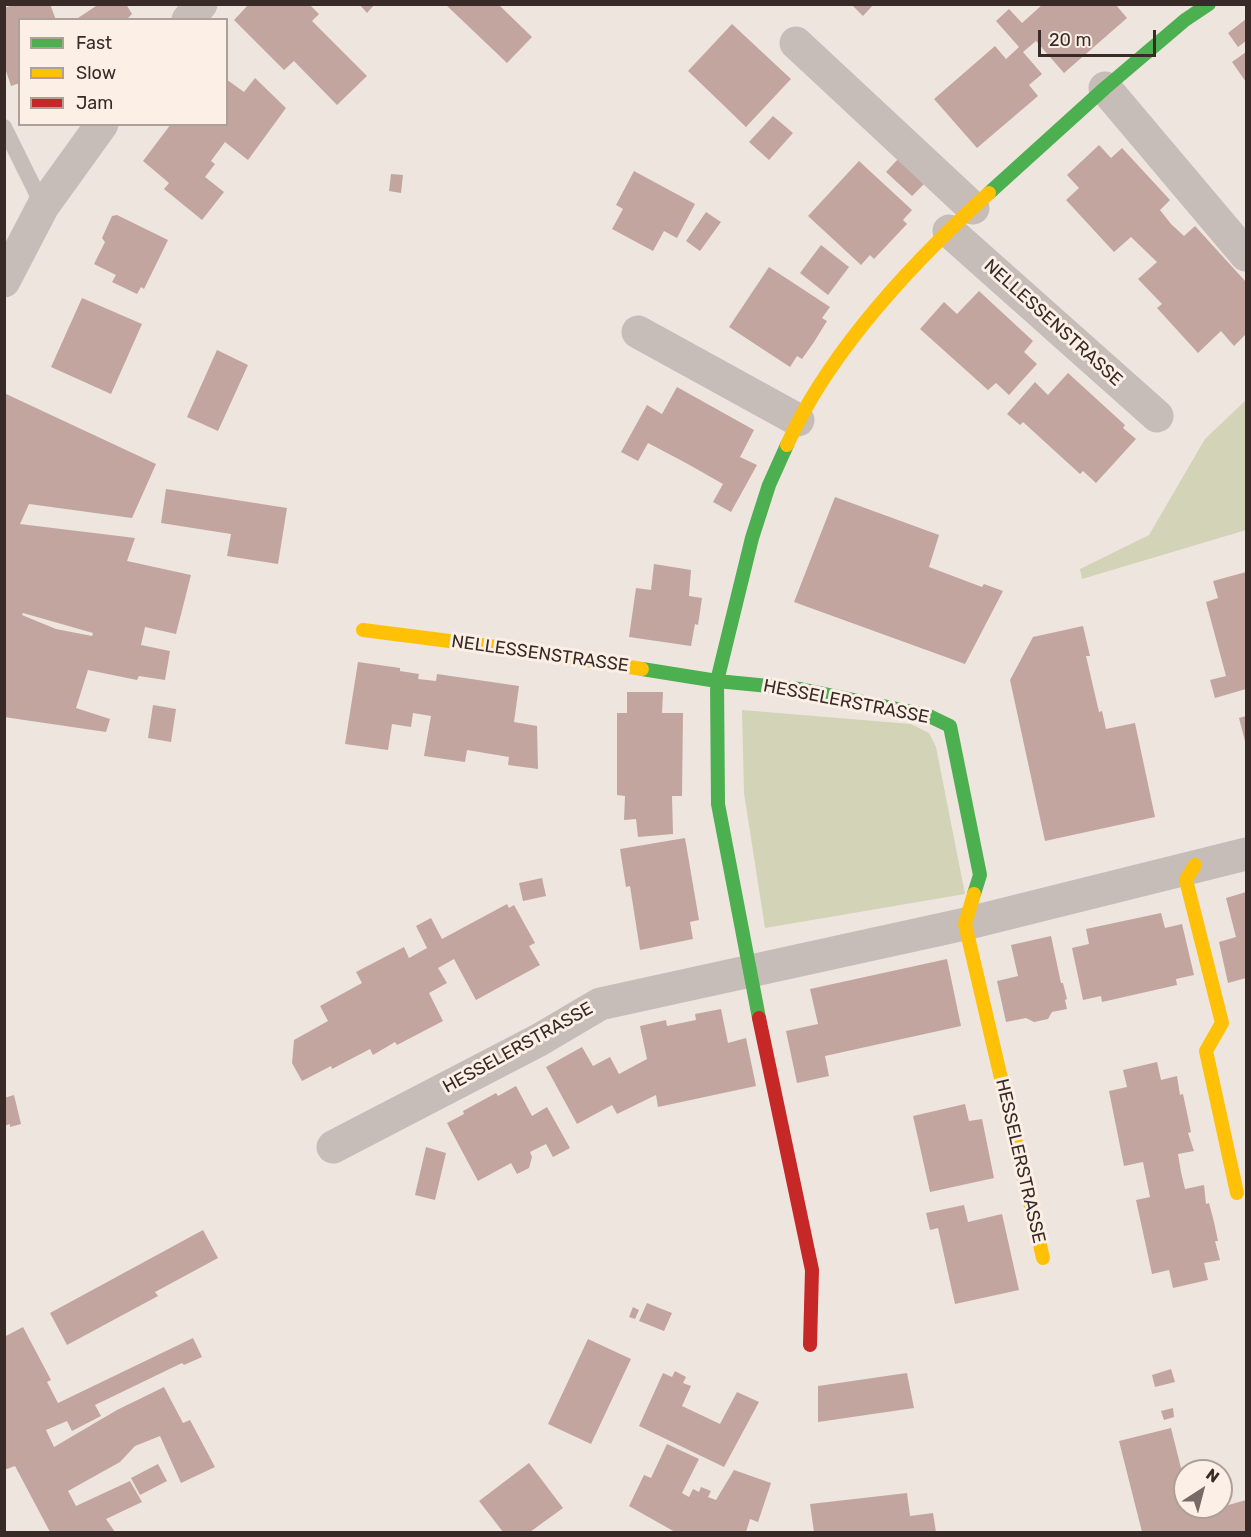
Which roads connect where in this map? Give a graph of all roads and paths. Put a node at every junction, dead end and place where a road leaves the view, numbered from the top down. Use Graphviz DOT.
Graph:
graph roads {
  1 [pos="201,4"];
  2 [pos="1189,10"];
  3 [pos="190,18"];
  4 [pos="796,43"];
  5 [pos="1105,88"];
  6 [pos="101,126"];
  7 [pos="4,127"];
  8 [pos="43,206"];
  9 [pos="973,208"];
  10 [pos="949,231"];
  11 [pos="1246,255"];
  12 [pos="4,281"];
  13 [pos="638,332"];
  14 [pos="1157,416"];
  15 [pos="798,420"];
  16 [pos="363,630"];
  17 [pos="717,681"];
  18 [pos="1246,854"];
  19 [pos="1195,866"];
  20 [pos="965,924"];
  21 [pos="748,971"];
  22 [pos="333,1147"];
  23 [pos="1237,1193"];
  24 [pos="1043,1258"];
  25 [pos="810,1345"];
  1 -- 3 [label="street"];
  2 -- 5 [label="street"];
  4 -- 9 [label="street"];
  5 -- 9 [label="street"];
  5 -- 11 [label="street"];
  6 -- 8 [label="street"];
  7 -- 8 [label="lane"];
  8 -- 12 [label="street"];
  9 -- 10 [label="street"];
  10 -- 14 [label="street, NELLESSENSTRASSE"];
  10 -- 15 [label="street"];
  13 -- 15 [label="street"];
  15 -- 17 [label="street"];
  16 -- 17 [label="street, NELLESSENSTRASSE"];
  17 -- 20 [label="street, HESSELERSTRASSE"];
  17 -- 21 [label="street"];
  18 -- 19 [label="street, HESSELERSTRASSE"];
  19 -- 20 [label="street, HESSELERSTRASSE"];
  19 -- 23 [label="street"];
  20 -- 21 [label="street, HESSELERSTRASSE"];
  20 -- 24 [label="street, HESSELERSTRASSE"];
  21 -- 22 [label="street, HESSELERSTRASSE"];
  21 -- 25 [label="street"];
}
